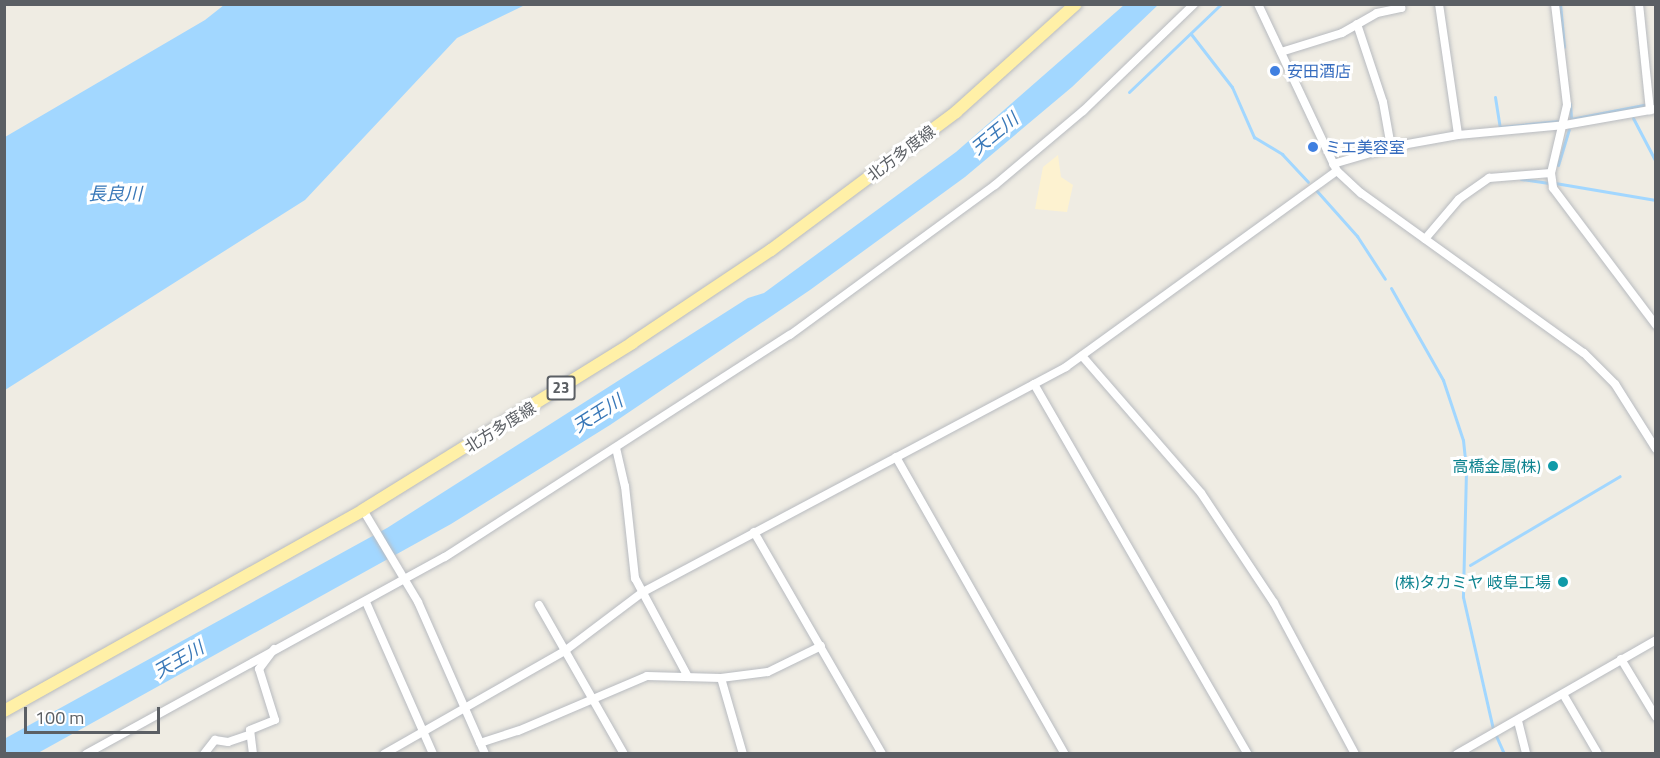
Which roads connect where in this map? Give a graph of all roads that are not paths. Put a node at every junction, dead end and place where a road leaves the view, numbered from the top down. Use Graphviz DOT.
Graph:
graph roads {
  1 [pos="1076,4"];
  2 [pos="1194,4"];
  3 [pos="1258,4"];
  4 [pos="1401,4"];
  5 [pos="1439,4"];
  6 [pos="1555,4"];
  7 [pos="1639,4"];
  8 [pos="1357,24"];
  9 [pos="1281,52"];
  10 [pos="1653,110"];
  11 [pos="1565,125"];
  12 [pos="1458,135"];
  13 [pos="1391,147"];
  14 [pos="1335,168"];
  15 [pos="1551,173"];
  16 [pos="1425,239"];
  17 [pos="1656,325"];
  18 [pos="1082,356"];
  19 [pos="1034,384"];
  20 [pos="616,448"];
  21 [pos="1655,449"];
  22 [pos="896,458"];
  23 [pos="367,515"];
  24 [pos="754,532"];
  25 [pos="404,575"];
  26 [pos="643,592"];
  27 [pos="366,602"];
  28 [pos="539,604"];
  29 [pos="1656,640"];
  30 [pos="821,646"];
  31 [pos="274,648"];
  32 [pos="566,650"];
  33 [pos="1622,659"];
  34 [pos="687,675"];
  35 [pos="721,678"];
  36 [pos="1563,694"];
  37 [pos="593,697"];
  38 [pos="463,707"];
  39 [pos="4,711"];
  40 [pos="1656,717"];
  41 [pos="1518,721"];
  42 [pos="422,730"];
  43 [pos="248,735"];
  44 [pos="480,743"];
  45 [pos="86,753"];
  46 [pos="204,753"];
  47 [pos="253,753"];
  48 [pos="384,753"];
  49 [pos="434,753"];
  50 [pos="485,753"];
  51 [pos="624,753"];
  52 [pos="743,753"];
  53 [pos="882,753"];
  54 [pos="1065,753"];
  55 [pos="1248,753"];
  56 [pos="1355,753"];
  57 [pos="1457,753"];
  58 [pos="1526,753"];
  59 [pos="1598,753"];
  1 -- 23 [label="main road, 北方多度線 / 23"];
  2 -- 20 [label="street"];
  3 -- 9 [label="street"];
  4 -- 8 [label="street"];
  5 -- 12 [label="street"];
  6 -- 11 [label="street"];
  7 -- 10 [label="street"];
  8 -- 9 [label="street"];
  8 -- 13 [label="street"];
  9 -- 14 [label="street"];
  10 -- 11 [label="street"];
  11 -- 12 [label="street"];
  11 -- 15 [label="street"];
  12 -- 13 [label="street"];
  13 -- 14 [label="street"];
  14 -- 16 [label="street"];
  14 -- 18 [label="street"];
  15 -- 16 [label="street"];
  15 -- 17 [label="street"];
  16 -- 21 [label="street"];
  18 -- 19 [label="street"];
  18 -- 56 [label="street"];
  19 -- 22 [label="street"];
  19 -- 55 [label="street"];
  20 -- 25 [label="street"];
  20 -- 26 [label="street"];
  22 -- 24 [label="street"];
  22 -- 54 [label="street"];
  23 -- 25 [label="street"];
  23 -- 39 [label="main road, 北方多度線 / 23"];
  24 -- 26 [label="street"];
  24 -- 30 [label="street"];
  25 -- 27 [label="street"];
  25 -- 38 [label="street"];
  26 -- 32 [label="street"];
  26 -- 34 [label="street"];
  27 -- 31 [label="street"];
  27 -- 42 [label="street"];
  28 -- 32 [label="street"];
  29 -- 33 [label="street"];
  30 -- 35 [label="street"];
  30 -- 53 [label="street"];
  31 -- 43 [label="street"];
  31 -- 45 [label="street"];
  32 -- 37 [label="street"];
  32 -- 38 [label="street"];
  33 -- 36 [label="street"];
  33 -- 40 [label="street"];
  34 -- 35 [label="street"];
  34 -- 37 [label="street"];
  35 -- 52 [label="street"];
  36 -- 41 [label="street"];
  36 -- 59 [label="street"];
  37 -- 44 [label="street"];
  37 -- 51 [label="street"];
  38 -- 42 [label="street"];
  38 -- 44 [label="street"];
  41 -- 57 [label="street"];
  41 -- 58 [label="street"];
  42 -- 48 [label="street"];
  42 -- 49 [label="street"];
  43 -- 46 [label="street"];
  43 -- 47 [label="street"];
  44 -- 50 [label="street"];
}
